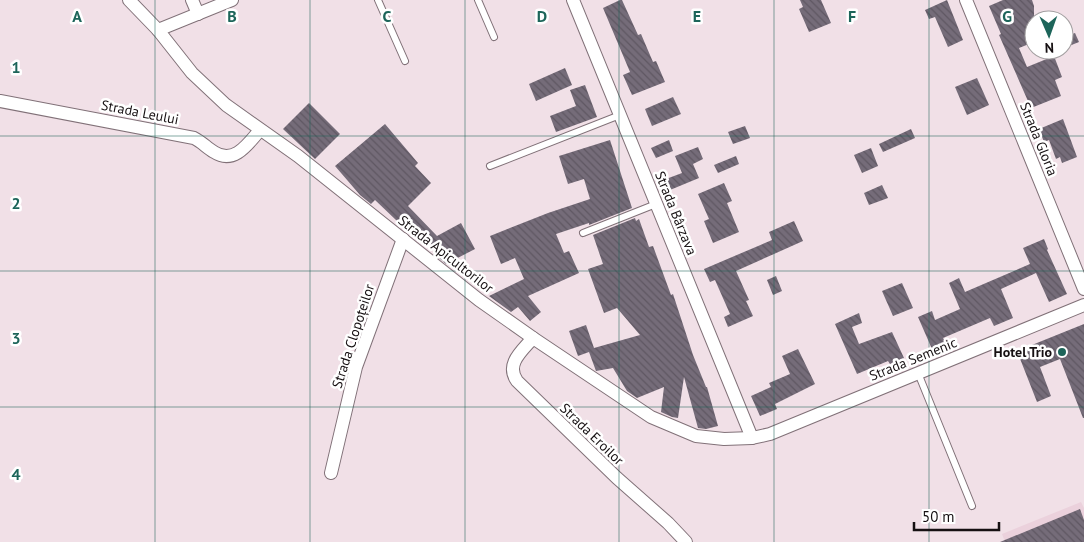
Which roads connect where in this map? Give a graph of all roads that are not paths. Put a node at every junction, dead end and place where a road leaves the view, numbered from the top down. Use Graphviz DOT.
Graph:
graph roads {
  1 [pos="130,0"];
  2 [pos="192,0"];
  3 [pos="232,0"];
  4 [pos="378,0"];
  5 [pos="478,0"];
  6 [pos="573,0"];
  7 [pos="966,0"];
  8 [pos="198,14"];
  9 [pos="158,30"];
  10 [pos="494,37"];
  11 [pos="406,61"];
  12 [pos="0,101"];
  13 [pos="620,115"];
  14 [pos="260,130"];
  15 [pos="490,166"];
  16 [pos="656,204"];
  17 [pos="583,234"];
  18 [pos="402,239"];
  19 [pos="1084,289"];
  20 [pos="1084,305"];
  21 [pos="533,338"];
  22 [pos="918,373"];
  23 [pos="752,438"];
  24 [pos="331,473"];
  25 [pos="972,506"];
  26 [pos="686,542"];
  1 -- 9 [label="street, Strada Apicultorilor"];
  2 -- 8 [label="street"];
  3 -- 8 [label="street"];
  4 -- 11 [label="lane"];
  5 -- 10 [label="lane"];
  6 -- 13 [label="street, Strada Bârzava"];
  7 -- 19 [label="street, Strada Gloria"];
  8 -- 9 [label="street"];
  9 -- 14 [label="street, Strada Apicultorilor"];
  12 -- 14 [label="street, Strada Leului"];
  13 -- 15 [label="lane"];
  13 -- 16 [label="street, Strada Bârzava"];
  14 -- 18 [label="street, Strada Apicultorilor"];
  16 -- 17 [label="lane"];
  16 -- 23 [label="street, Strada Bârzava"];
  18 -- 21 [label="street, Strada Apicultorilor"];
  18 -- 24 [label="street, Strada Clopoțeilor"];
  20 -- 22 [label="street, Strada Semenic"];
  21 -- 23 [label="street, Strada Apicultorilor"];
  21 -- 26 [label="street, Strada Eroilor"];
  22 -- 23 [label="street, Strada Semenic"];
  22 -- 25 [label="lane"];
}
